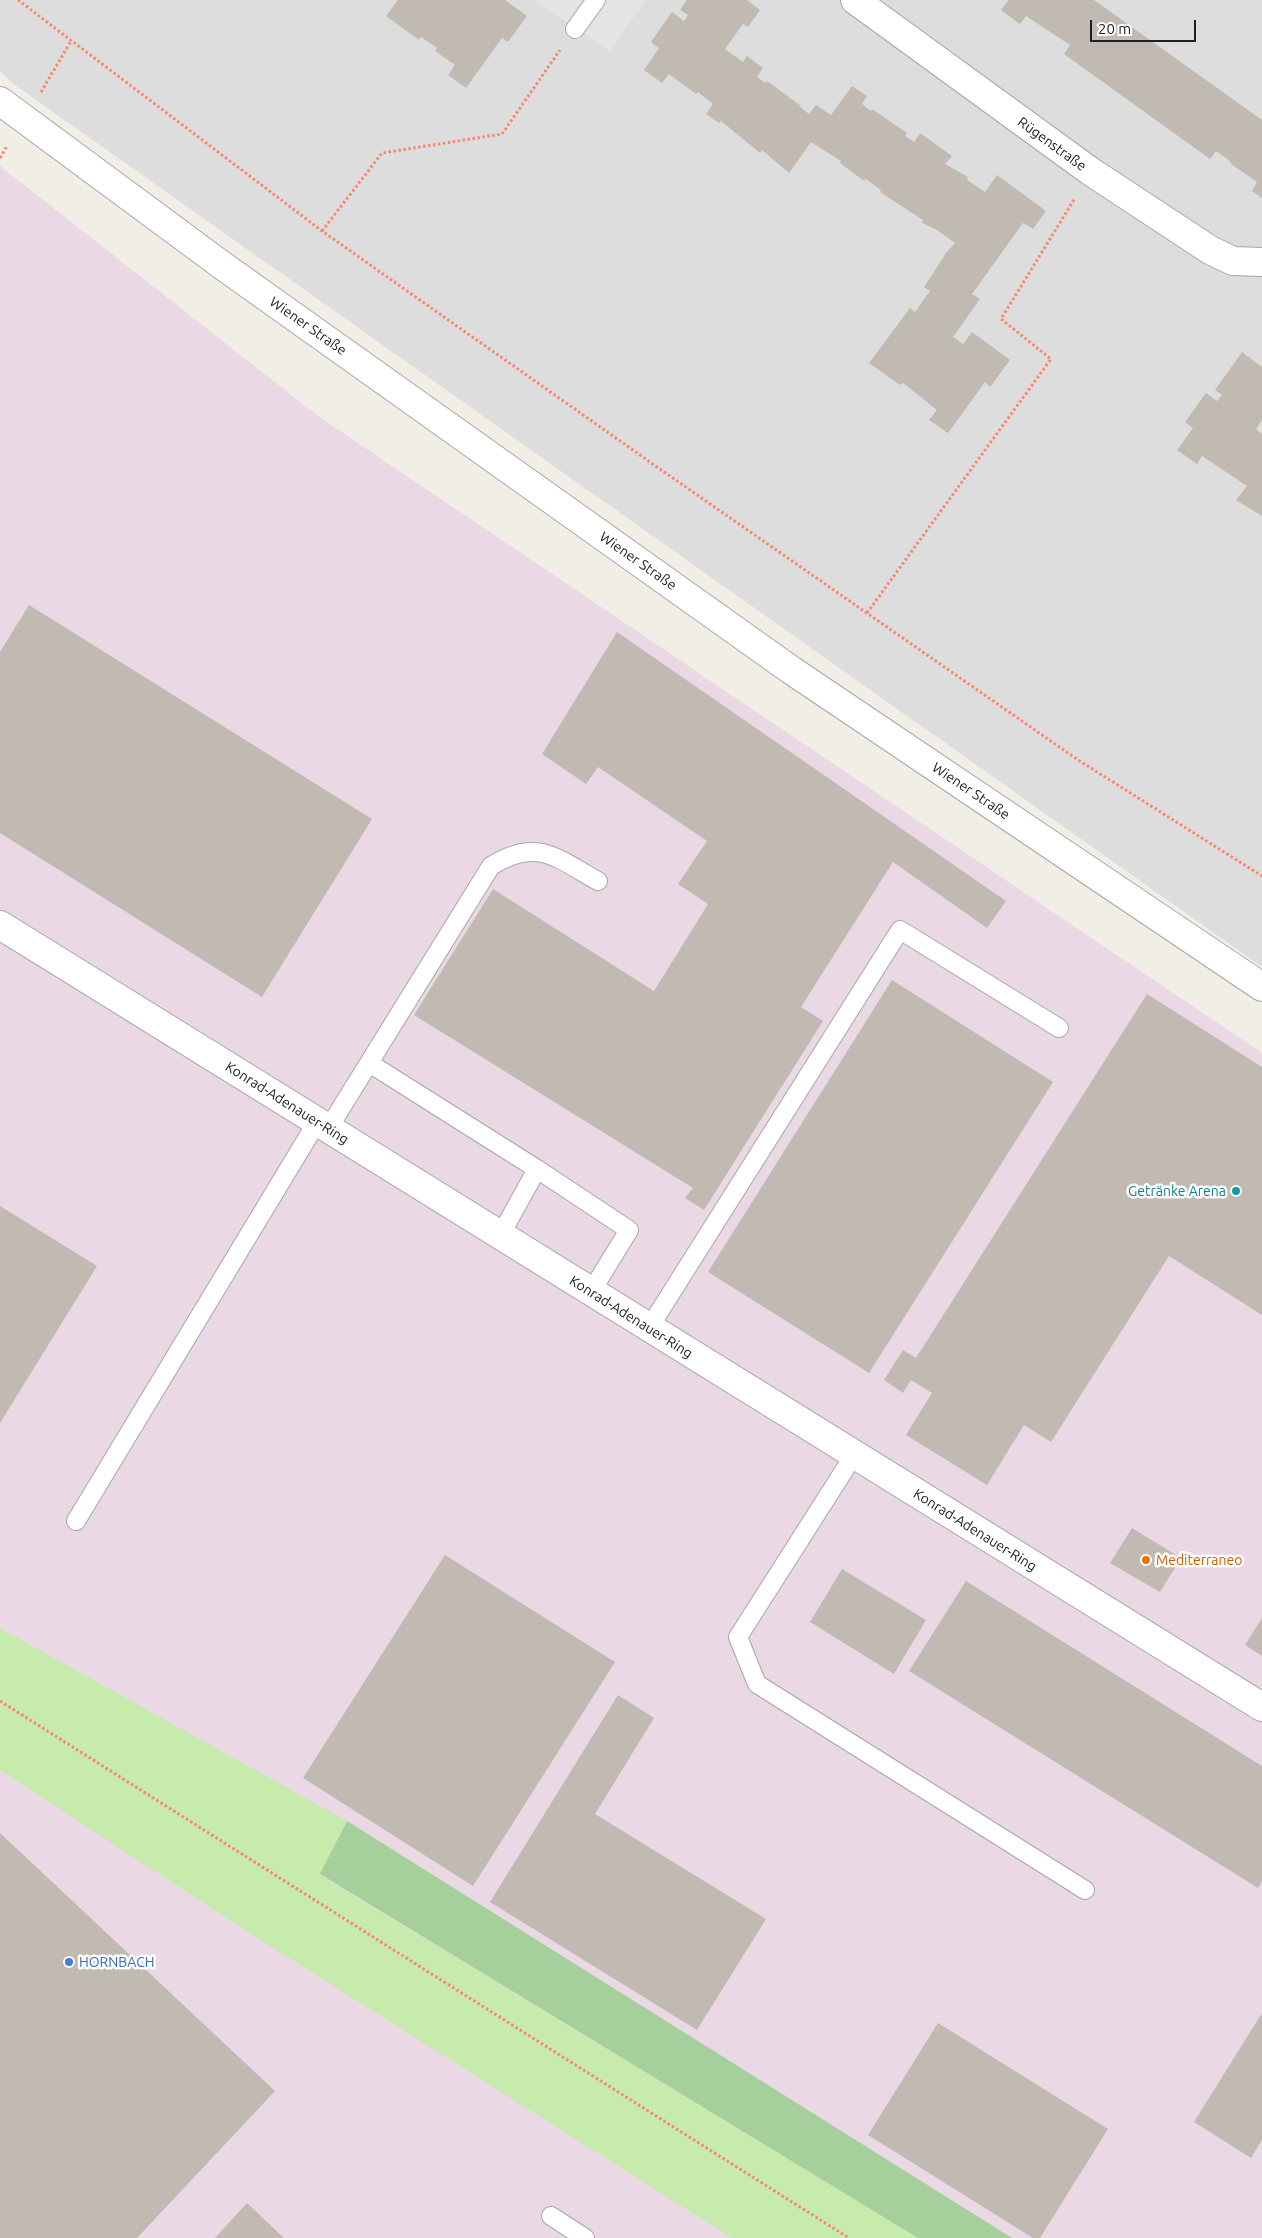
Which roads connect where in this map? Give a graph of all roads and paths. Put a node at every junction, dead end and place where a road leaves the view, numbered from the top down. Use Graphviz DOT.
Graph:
graph roads {
  1 [pos="18,0"];
  2 [pos="596,0"];
  3 [pos="859,1"];
  4 [pos="575,29"];
  5 [pos="71,41"];
  6 [pos="0,96"];
  7 [pos="0,101"];
  8 [pos="24,120"];
  9 [pos="1090,171"];
  10 [pos="322,231"];
  11 [pos="1262,262"];
  12 [pos="867,613"];
  13 [pos="1262,876"];
  14 [pos="598,881"];
  15 [pos="0,925"];
  16 [pos="1262,988"];
  17 [pos="1058,1028"];
  18 [pos="369,1063"];
  19 [pos="323,1125"];
  20 [pos="537,1169"];
  21 [pos="500,1236"];
  22 [pos="591,1292"];
  23 [pos="649,1328"];
  24 [pos="854,1455"];
  25 [pos="76,1521"];
  26 [pos="0,1701"];
  27 [pos="1262,1707"];
  28 [pos="1085,1890"];
  29 [pos="551,2216"];
  30 [pos="585,2238"];
  31 [pos="849,2238"];
  1 -- 5 [label="path"];
  2 -- 4 [label="lane"];
  3 -- 9 [label="street, Rügenstraße"];
  4 -- 10 [label="path"];
  5 -- 8 [label="path"];
  5 -- 10 [label="path"];
  6 -- 8 [label="street, Wiener Straße"];
  7 -- 8 [label="street, Wiener Straße"];
  8 -- 16 [label="street, Wiener Straße"];
  9 -- 11 [label="street, Rügenstraße"];
  9 -- 12 [label="path"];
  10 -- 12 [label="path"];
  12 -- 13 [label="path"];
  14 -- 18 [label="lane"];
  15 -- 19 [label="street, Konrad-Adenauer-Ring"];
  17 -- 23 [label="lane"];
  18 -- 19 [label="lane"];
  18 -- 20 [label="lane"];
  19 -- 21 [label="street, Konrad-Adenauer-Ring"];
  19 -- 25 [label="lane"];
  20 -- 21 [label="lane"];
  20 -- 22 [label="lane"];
  21 -- 22 [label="street, Konrad-Adenauer-Ring"];
  22 -- 23 [label="street, Konrad-Adenauer-Ring"];
  23 -- 24 [label="street, Konrad-Adenauer-Ring"];
  24 -- 27 [label="street, Konrad-Adenauer-Ring"];
  24 -- 28 [label="lane"];
  26 -- 31 [label="path"];
  29 -- 30 [label="lane"];
}
